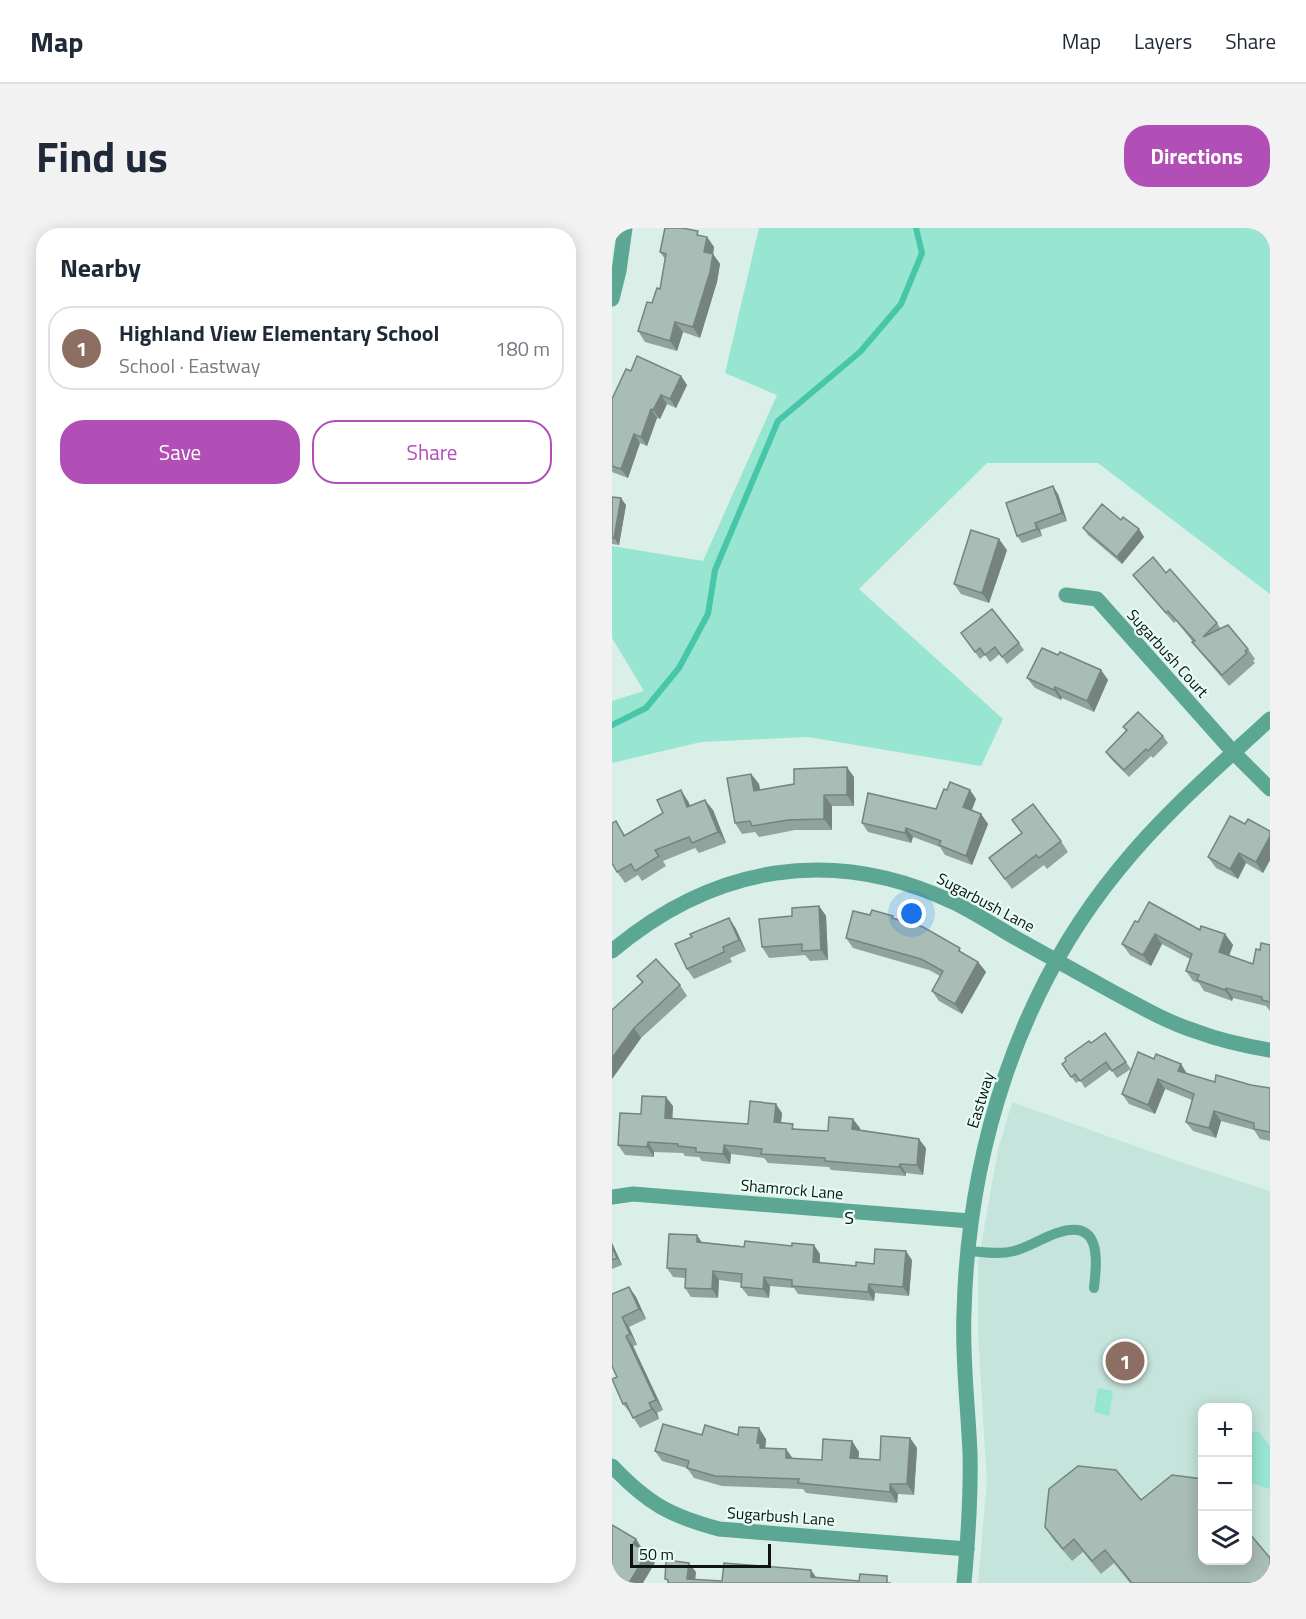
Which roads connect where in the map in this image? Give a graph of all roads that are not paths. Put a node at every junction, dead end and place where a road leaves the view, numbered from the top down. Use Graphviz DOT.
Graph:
graph roads {
  1 [pos="625,228"];
  2 [pos="612,299"];
  3 [pos="1066,595"];
  4 [pos="1270,719"];
  5 [pos="1234,753"];
  6 [pos="1270,789"];
  7 [pos="612,951"];
  8 [pos="1056,961"];
  9 [pos="1270,1050"];
  10 [pos="612,1197"];
  11 [pos="970,1221"];
  12 [pos="968,1251"];
  13 [pos="1094,1288"];
  14 [pos="612,1466"];
  15 [pos="968,1549"];
  16 [pos="964,1583"];
  1 -- 2 [label="street"];
  3 -- 5 [label="street, Sugarbush Court"];
  4 -- 5 [label="street, Eastway"];
  5 -- 6 [label="street"];
  5 -- 8 [label="street, Eastway"];
  7 -- 8 [label="street, Sugarbush Lane"];
  8 -- 9 [label="street, Sugarbush Lane"];
  8 -- 11 [label="street, Eastway"];
  10 -- 11 [label="street, Shamrock Lane"];
  11 -- 12 [label="street, Eastway"];
  12 -- 13 [label="lane"];
  12 -- 15 [label="street, Eastway"];
  14 -- 15 [label="street, Sugarbush Lane"];
  15 -- 16 [label="street, Eastway"];
}
